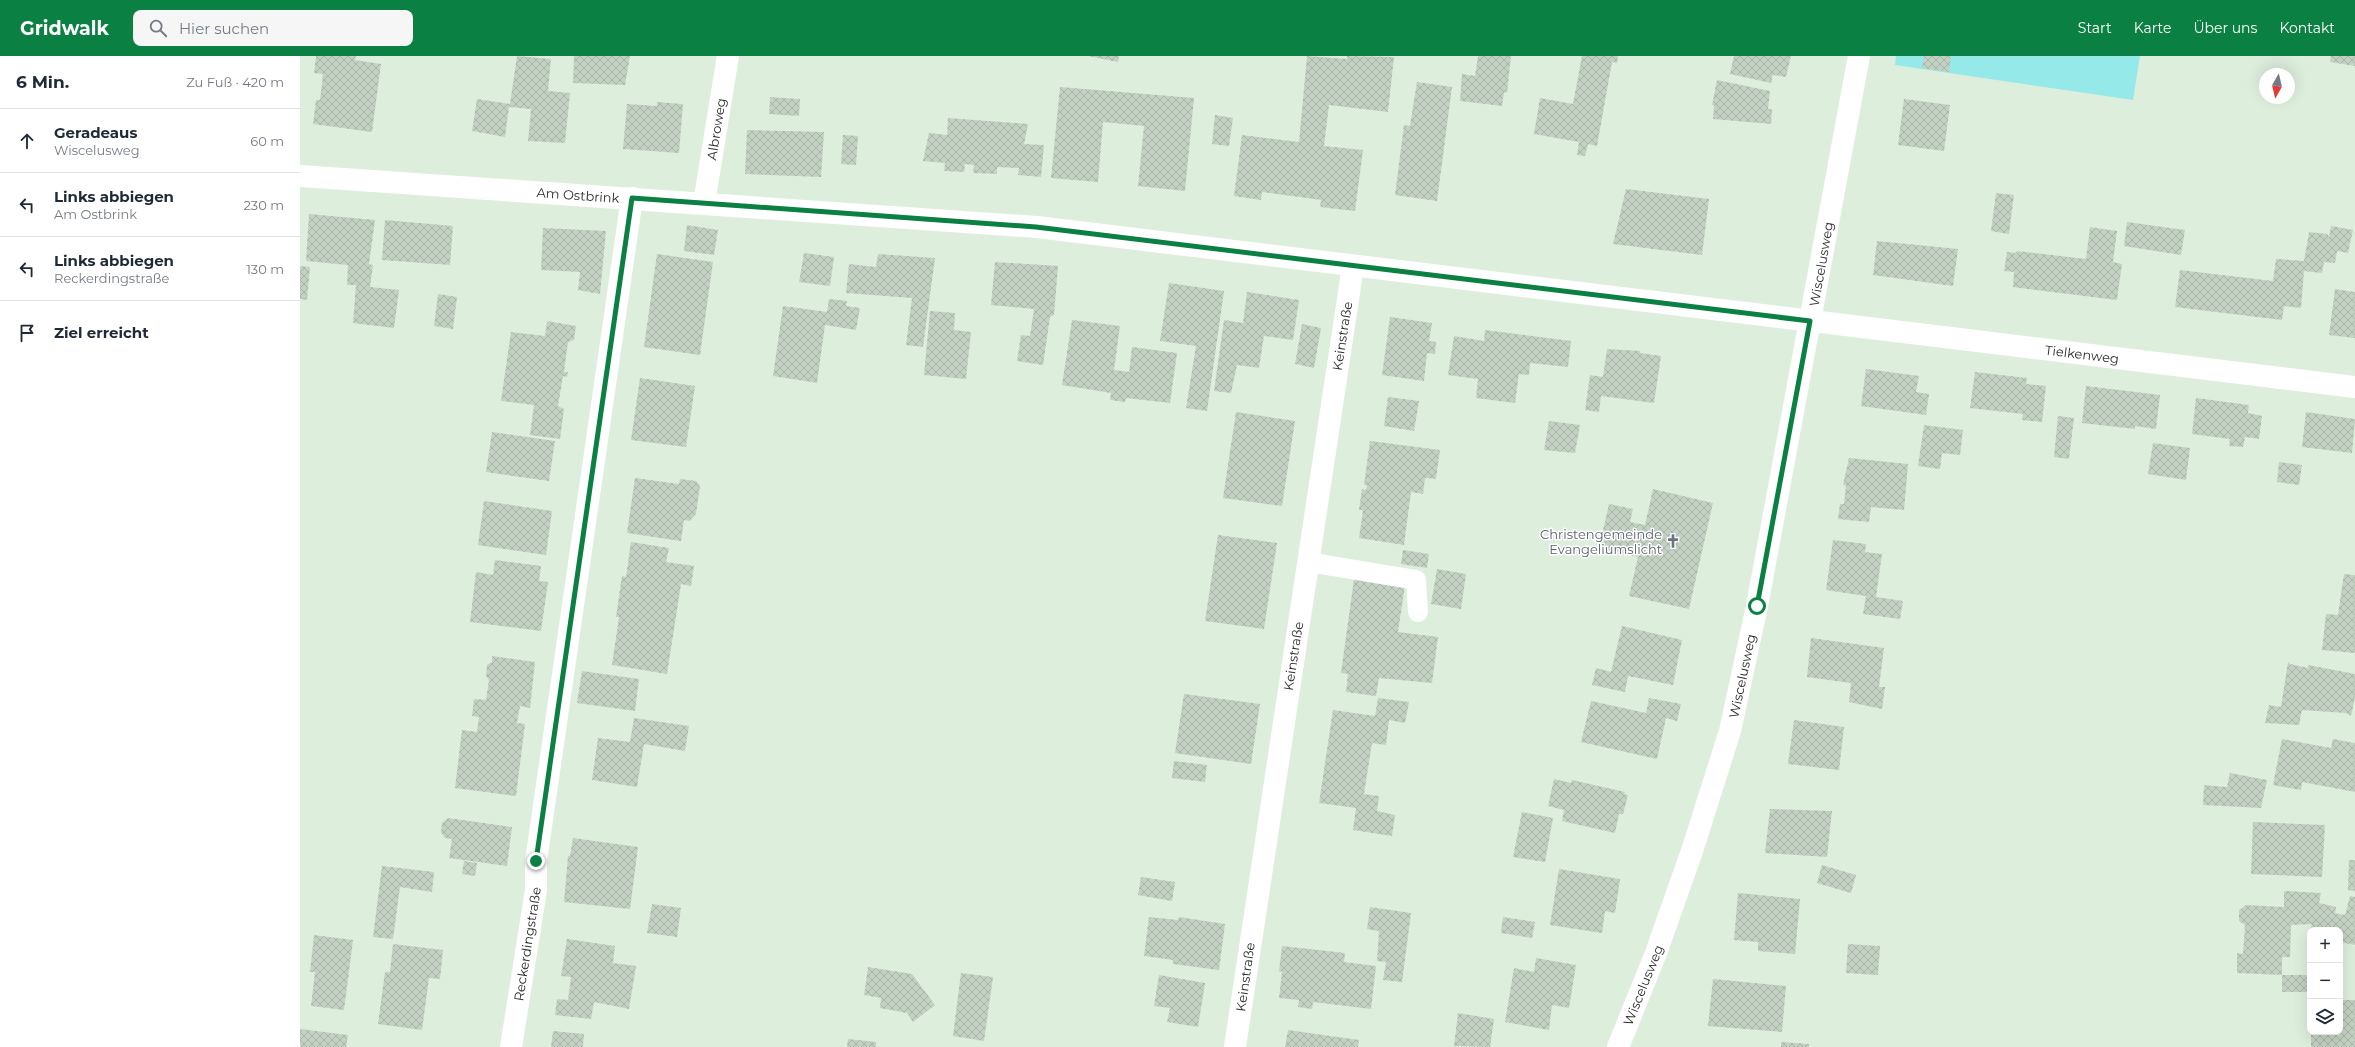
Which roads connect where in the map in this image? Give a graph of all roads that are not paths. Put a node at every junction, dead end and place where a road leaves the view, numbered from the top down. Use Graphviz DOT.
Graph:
graph roads {
  1 [pos="728,56"];
  2 [pos="1859,56"];
  3 [pos="300,176"];
  4 [pos="632,198"];
  5 [pos="704,203"];
  6 [pos="1353,266"];
  7 [pos="1810,321"];
  8 [pos="2355,386"];
  9 [pos="1308,562"];
  10 [pos="1418,612"];
  11 [pos="511,1047"];
  12 [pos="1235,1047"];
  13 [pos="1618,1047"];
  1 -- 5 [label="street, Albroweg"];
  2 -- 7 [label="street, Wiscelusweg"];
  3 -- 4 [label="street, Am Ostbrink"];
  4 -- 5 [label="street, Am Ostbrink"];
  4 -- 11 [label="street, Reckerdingstraße"];
  5 -- 6 [label="street, Am Ostbrink"];
  6 -- 7 [label="street, Am Ostbrink"];
  6 -- 9 [label="street, Keinstraße"];
  7 -- 8 [label="street, Tielkenweg"];
  7 -- 13 [label="street, Wiscelusweg"];
  9 -- 10 [label="lane"];
  9 -- 12 [label="street, Keinstraße"];
}
